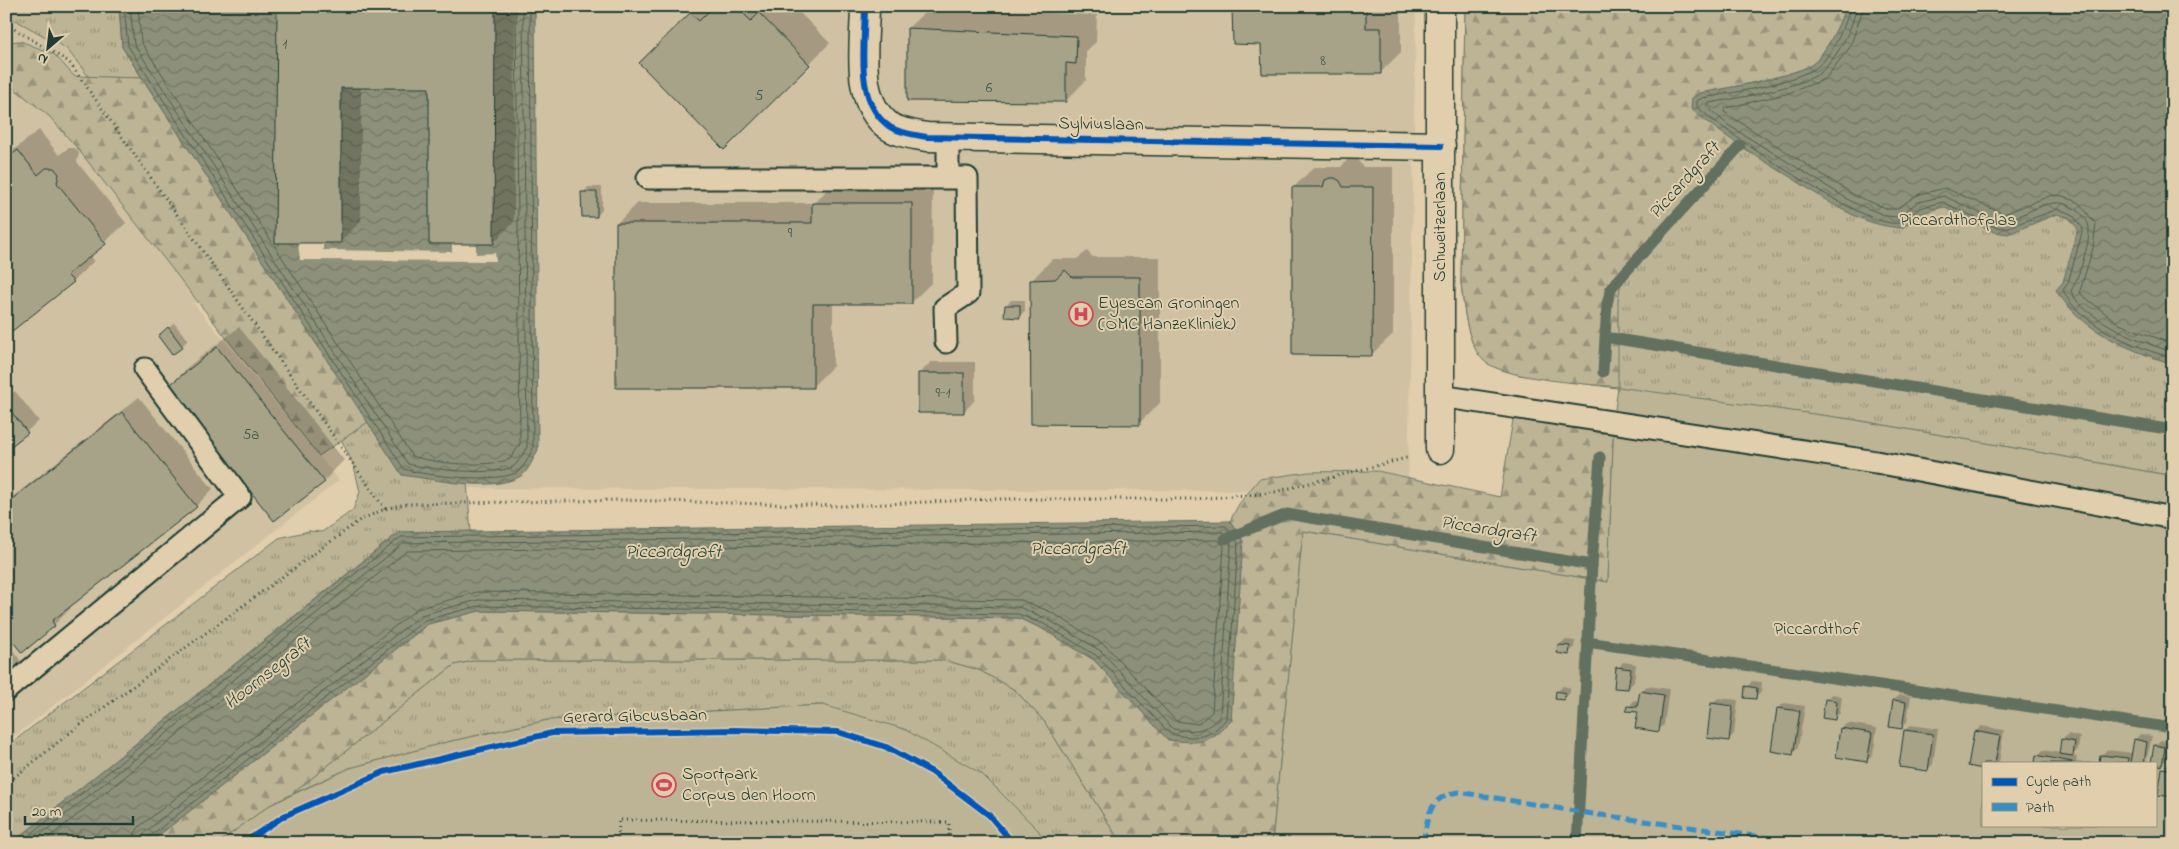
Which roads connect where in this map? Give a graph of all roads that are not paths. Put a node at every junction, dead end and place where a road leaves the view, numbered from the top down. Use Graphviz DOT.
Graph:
graph roads {
  1 [pos="865,6"];
  2 [pos="1440,6"];
  3 [pos="948,137"];
  4 [pos="1441,146"];
  5 [pos="648,178"];
  6 [pos="948,178"];
  7 [pos="946,342"];
  8 [pos="145,369"];
  9 [pos="1440,396"];
  10 [pos="1440,448"];
  11 [pos="2173,518"];
  12 [pos="6,690"];
  1 -- 3 [label="street, Sylviuslaan"];
  2 -- 4 [label="street, Schweitzerlaan"];
  3 -- 4 [label="street, Sylviuslaan"];
  3 -- 6 [label="lane"];
  4 -- 9 [label="street, Schweitzerlaan"];
  5 -- 6 [label="lane"];
  6 -- 7 [label="lane"];
  8 -- 12 [label="lane"];
  9 -- 10 [label="street, Schweitzerlaan"];
  9 -- 11 [label="lane"];
}
